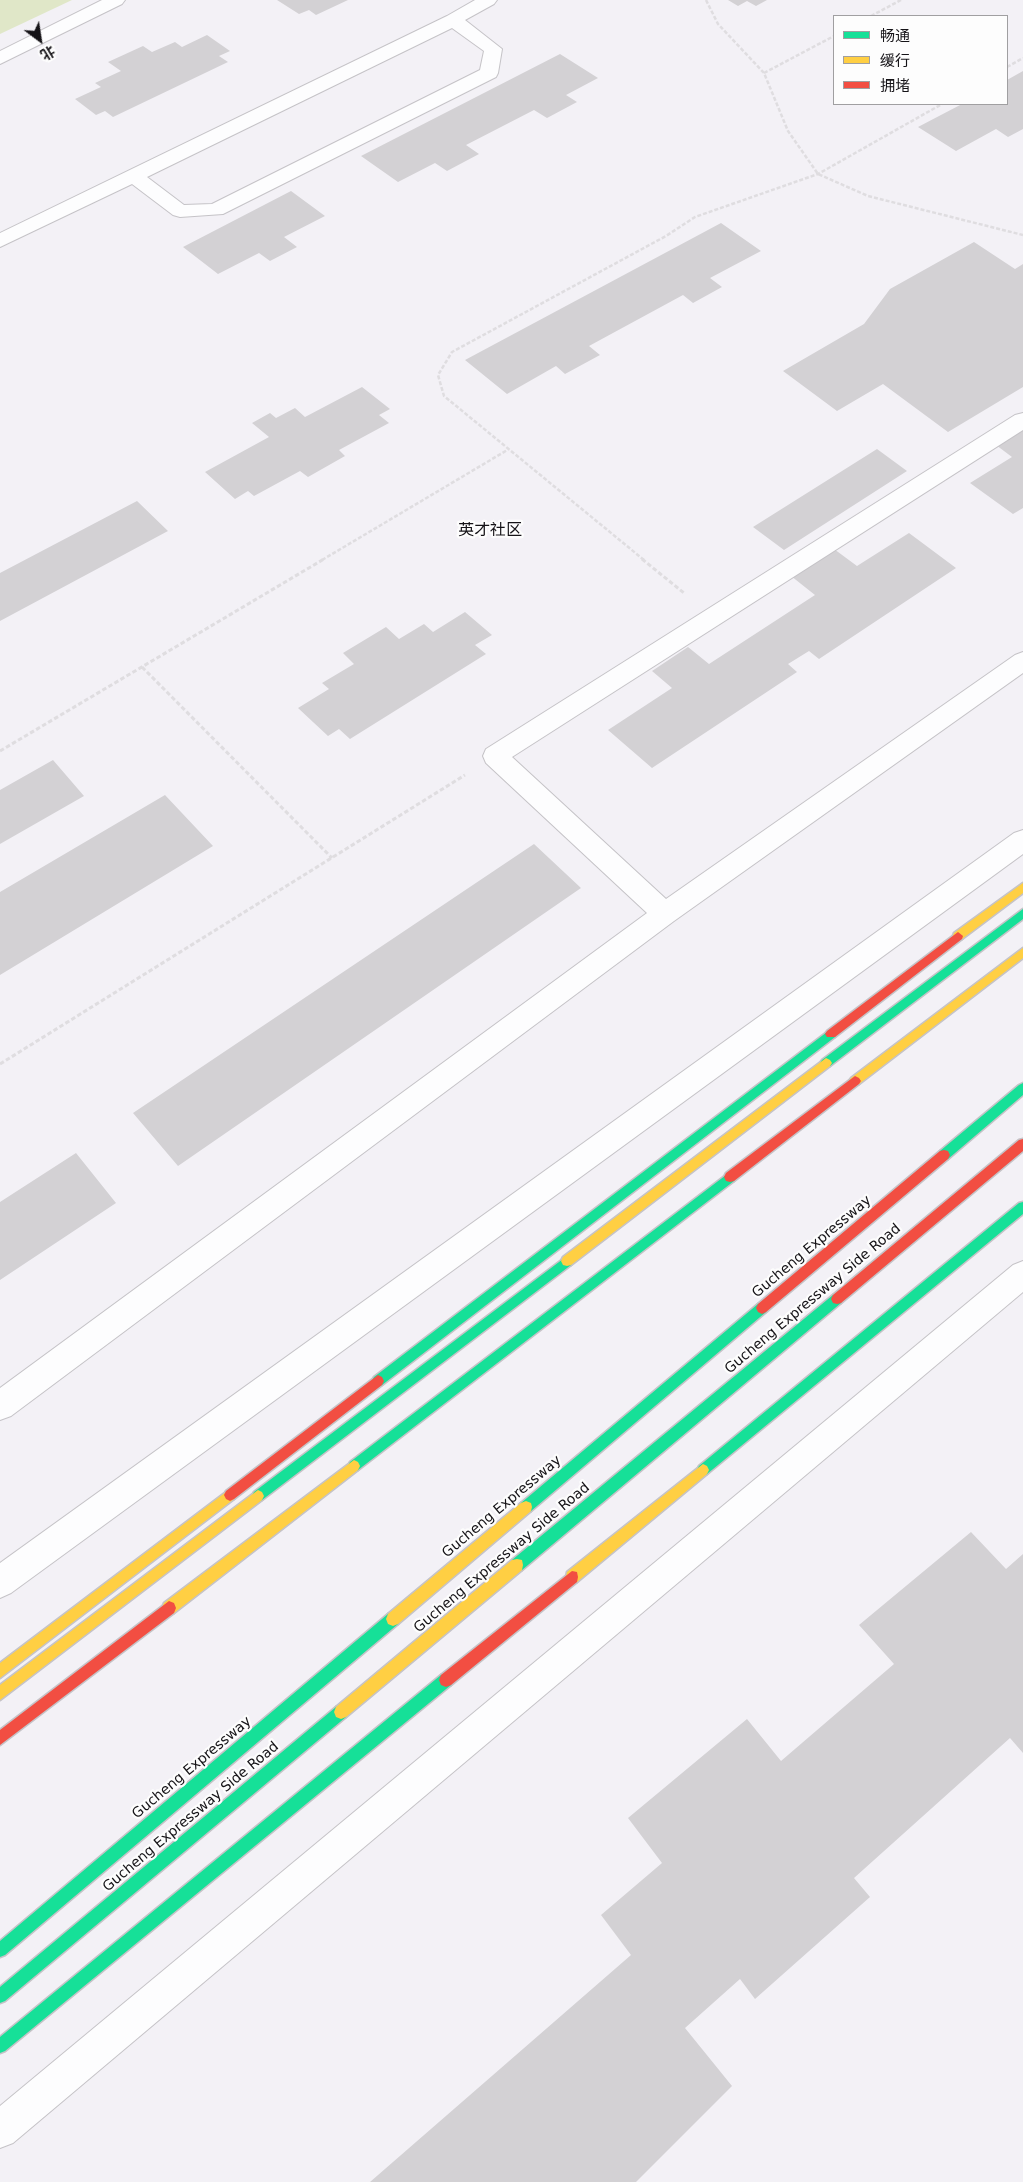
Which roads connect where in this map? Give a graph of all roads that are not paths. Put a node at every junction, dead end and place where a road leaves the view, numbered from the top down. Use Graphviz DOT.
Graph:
graph roads {
  1 [pos="116,0"];
  2 [pos="488,0"];
  3 [pos="453,20"];
  4 [pos="0,58"];
  5 [pos="134,176"];
  6 [pos="0,241"];
  7 [pos="1023,420"];
  8 [pos="1023,661"];
  9 [pos="1023,840"];
  10 [pos="1023,887"];
  11 [pos="1023,913"];
  12 [pos="665,914"];
  13 [pos="1023,952"];
  14 [pos="1023,1088"];
  15 [pos="1023,1144"];
  16 [pos="1023,1207"];
  17 [pos="1023,1274"];
  18 [pos="0,1406"];
  19 [pos="0,1582"];
  20 [pos="0,1671"];
  21 [pos="0,1693"];
  22 [pos="0,1738"];
  23 [pos="0,1950"];
  24 [pos="0,1996"];
  25 [pos="0,2046"];
  26 [pos="0,2130"];
  1 -- 4 [label="street"];
  2 -- 3 [label="street"];
  3 -- 5 [label="street"];
  3 -- 5 [label="street"];
  5 -- 6 [label="street"];
  7 -- 12 [label="street"];
  8 -- 12 [label="street"];
  9 -- 19 [label="street"];
  10 -- 20 [label="main road"];
  11 -- 21 [label="main road"];
  12 -- 18 [label="street"];
  13 -- 22 [label="main road"];
  14 -- 23 [label="main road, Gucheng Expressway"];
  15 -- 24 [label="main road, Gucheng Expressway Side Road"];
  16 -- 25 [label="main road"];
  17 -- 26 [label="street"];
}
